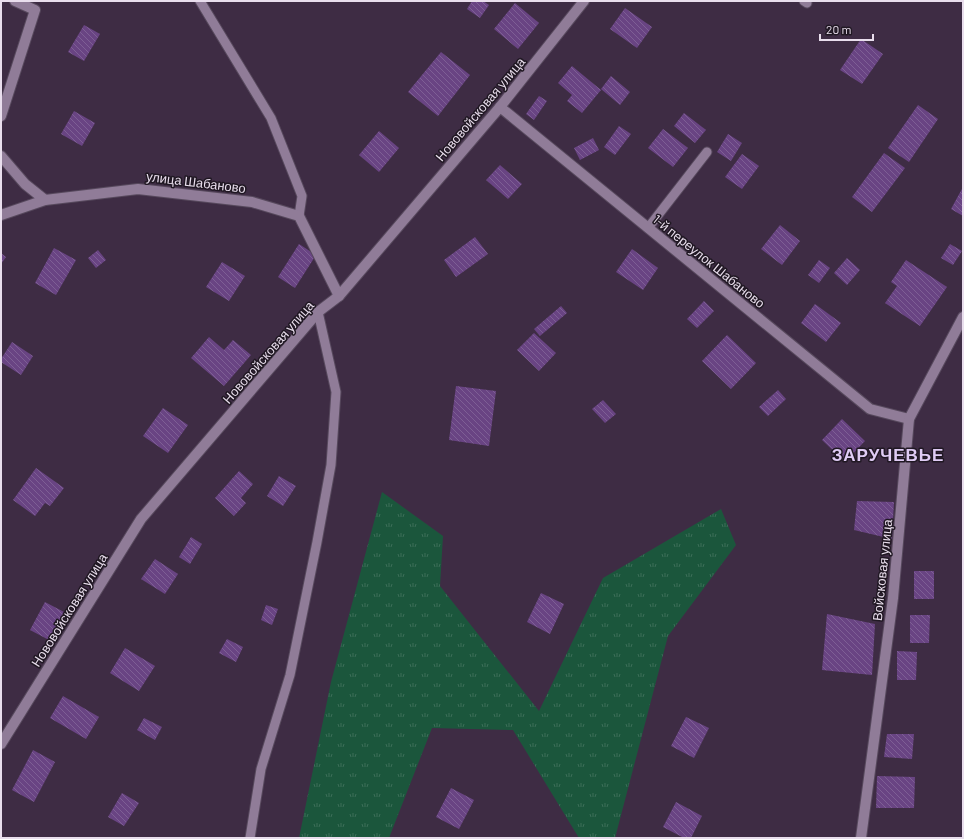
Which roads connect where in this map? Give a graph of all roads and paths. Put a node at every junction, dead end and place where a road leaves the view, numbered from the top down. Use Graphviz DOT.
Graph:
graph roads {
  1 [pos="15,1"];
  2 [pos="200,1"];
  3 [pos="584,1"];
  4 [pos="500,108"];
  5 [pos="1,116"];
  6 [pos="707,152"];
  7 [pos="1,156"];
  8 [pos="45,200"];
  9 [pos="1,215"];
  10 [pos="300,216"];
  11 [pos="648,228"];
  12 [pos="339,296"];
  13 [pos="318,312"];
  14 [pos="963,317"];
  15 [pos="909,419"];
  16 [pos="1,744"];
  17 [pos="250,838"];
  18 [pos="861,838"];
  1 -- 5 [label="street"];
  2 -- 10 [label="lane"];
  3 -- 4 [label="street, Нововойсковая улица"];
  4 -- 11 [label="street, 1-й переулок Шабаново"];
  4 -- 12 [label="street, Нововойсковая улица"];
  6 -- 11 [label="lane"];
  7 -- 8 [label="street"];
  8 -- 9 [label="street, улица Шабаново"];
  8 -- 10 [label="street, улица Шабаново"];
  10 -- 12 [label="street"];
  11 -- 15 [label="street, 1-й переулок Шабаново"];
  12 -- 13 [label="street, Нововойсковая улица"];
  13 -- 16 [label="street, Нововойсковая улица"];
  13 -- 17 [label="lane"];
  14 -- 15 [label="street, Войсковая улица"];
  15 -- 18 [label="street, Войсковая улица"];
}
